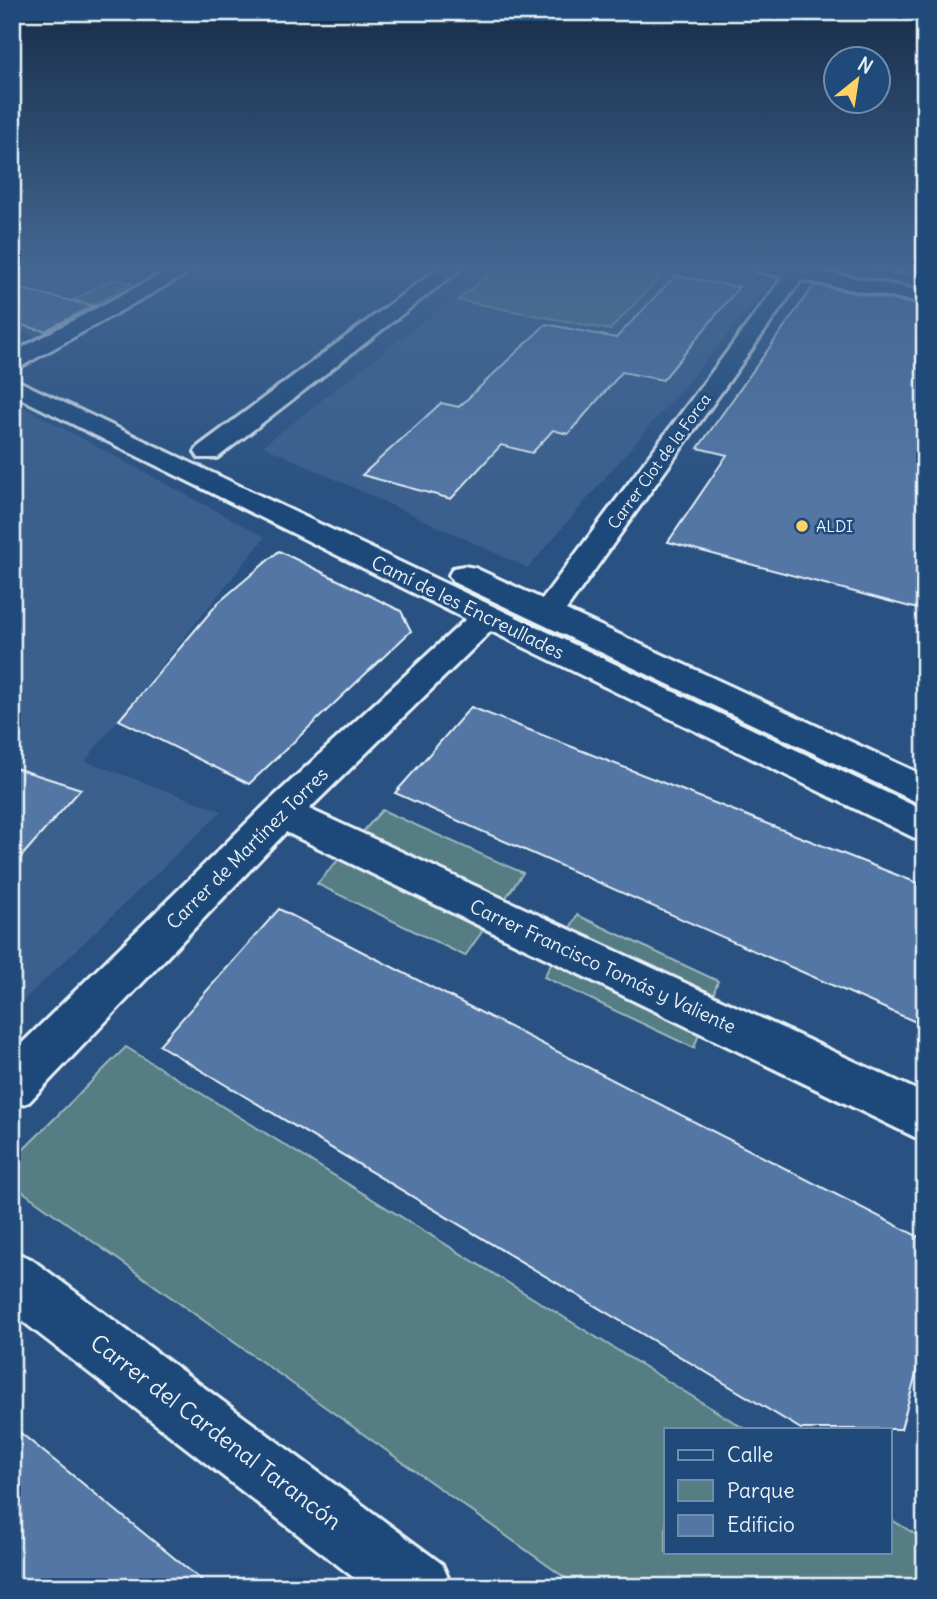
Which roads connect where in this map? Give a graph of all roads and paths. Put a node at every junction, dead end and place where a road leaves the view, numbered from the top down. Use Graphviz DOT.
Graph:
graph roads {
  1 [pos="60,342"];
  2 [pos="354,342"];
  3 [pos="746,342"];
  4 [pos="13,369"];
  5 [pos="208,452"];
  6 [pos="547,614"];
  7 [pos="488,616"];
  8 [pos="925,792"];
  9 [pos="281,813"];
  10 [pos="925,828"];
  11 [pos="12,1086"];
  12 [pos="925,1119"];
  13 [pos="12,1278"];
  14 [pos="419,1587"];
  1 -- 4 [label="street"];
  2 -- 5 [label="street"];
  3 -- 6 [label="street, Carrer Clot de la Forca"];
  4 -- 5 [label="street, Camí de les Encreullades"];
  4 -- 7 [label="street, Camí de les Encreullades"];
  5 -- 6 [label="street, Camí de les Encreullades"];
  6 -- 8 [label="street, Camí de les Encreullades"];
  7 -- 9 [label="street, Carrer de Martínez Torres"];
  7 -- 10 [label="street, Camí de les Encreullades"];
  9 -- 11 [label="street, Carrer de Martínez Torres"];
  9 -- 12 [label="street, Carrer Francisco Tomás y Valiente"];
  13 -- 14 [label="street, Carrer del Cardenal Tarancón"];
}
